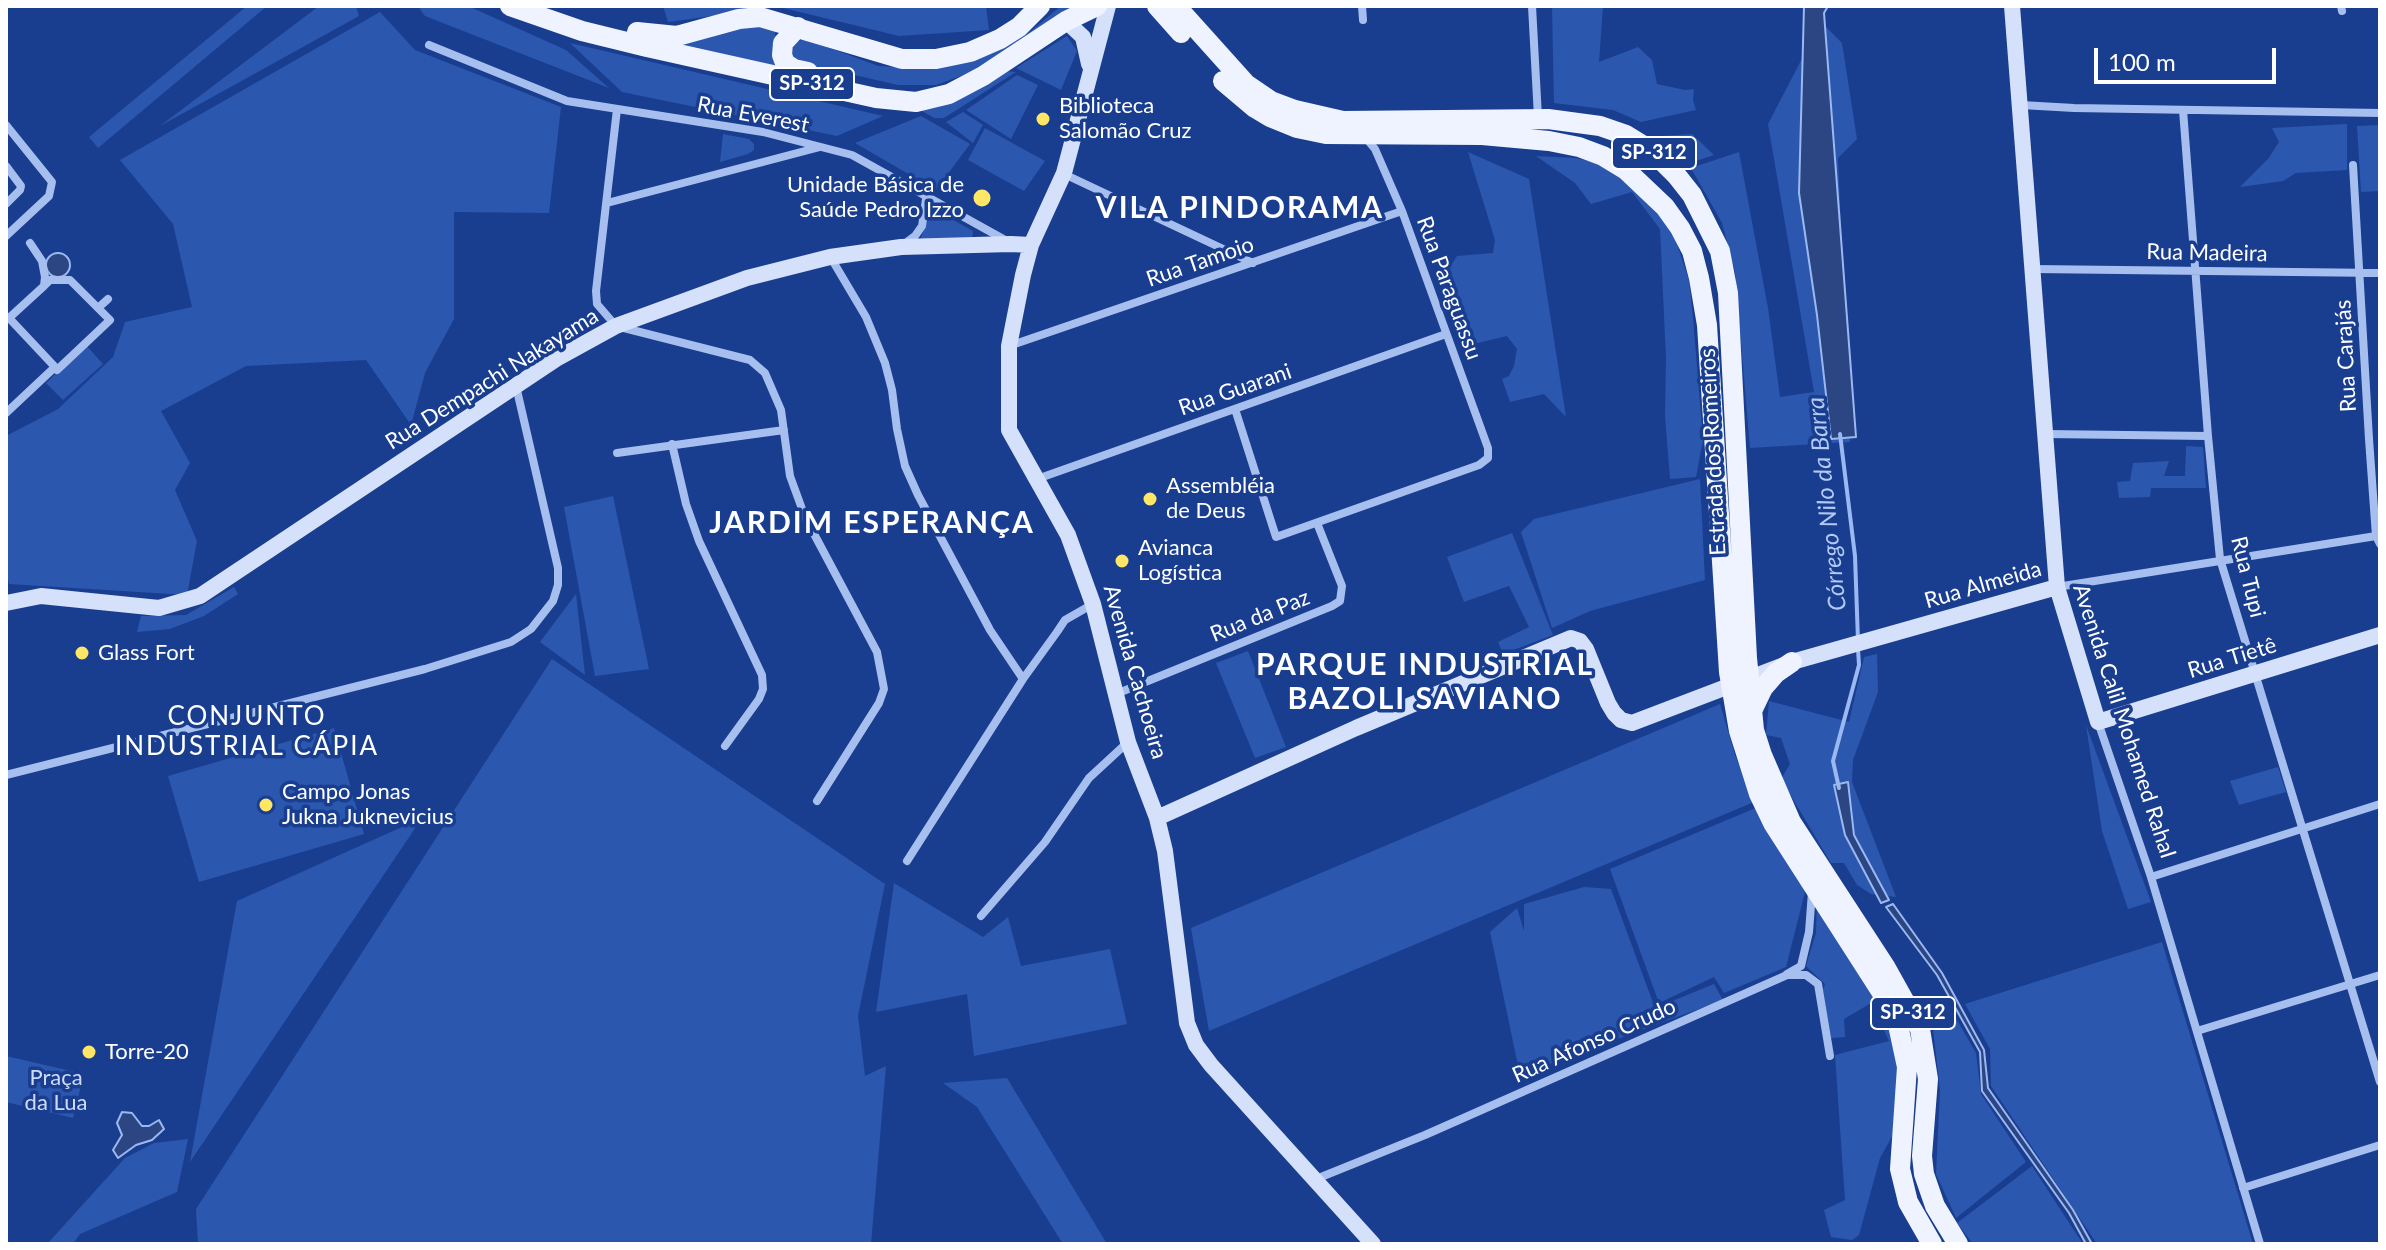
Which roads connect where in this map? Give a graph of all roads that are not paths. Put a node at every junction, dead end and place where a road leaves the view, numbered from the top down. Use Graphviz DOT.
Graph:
graph roads {
  1 [pos="510,6"];
  2 [pos="549,6"];
  3 [pos="1040,6"];
  4 [pos="1097,6"];
  5 [pos="1108,6"];
  6 [pos="1157,6"];
  7 [pos="1176,6"];
  8 [pos="1362,6"];
  9 [pos="1532,6"];
  10 [pos="2012,6"];
  11 [pos="1363,20"];
  12 [pos="1066,21"];
  13 [pos="798,27"];
  14 [pos="429,45"];
  15 [pos="1090,70"];
  16 [pos="967,84"];
  17 [pos="2021,105"];
  18 [pos="617,109"];
  19 [pos="2183,110"];
  20 [pos="2380,113"];
  21 [pos="1538,119"];
  22 [pos="6,125"];
  23 [pos="1364,136"];
  24 [pos="821,146"];
  25 [pos="2353,165"];
  26 [pos="6,166"];
  27 [pos="1064,173"];
  28 [pos="926,199"];
  29 [pos="607,203"];
  30 [pos="6,204"];
  31 [pos="1402,211"];
  32 [pos="6,236"];
  33 [pos="30,243"];
  34 [pos="1011,244"];
  35 [pos="1031,245"];
  36 [pos="901,247"];
  37 [pos="830,257"];
  38 [pos="1253,263"];
  39 [pos="2033,269"];
  40 [pos="2194,271"];
  41 [pos="2360,272"];
  42 [pos="2380,273"];
  43 [pos="44,286"];
  44 [pos="108,299"];
  45 [pos="98,308"];
  46 [pos="7,317"];
  47 [pos="616,326"];
  48 [pos="1446,334"];
  49 [pos="1009,346"];
  50 [pos="55,367"];
  51 [pos="516,385"];
  52 [pos="1235,409"];
  53 [pos="6,413"];
  54 [pos="784,430"];
  55 [pos="2045,434"];
  56 [pos="2208,436"];
  57 [pos="2369,439"];
  58 [pos="2380,439"];
  59 [pos="672,444"];
  60 [pos="617,453"];
  61 [pos="1036,479"];
  62 [pos="1317,523"];
  63 [pos="2378,540"];
  64 [pos="2220,559"];
  65 [pos="2057,587"];
  66 [pos="6,603"];
  67 [pos="1093,604"];
  68 [pos="1726,631"];
  69 [pos="2380,635"];
  70 [pos="1792,662"];
  71 [pos="1772,669"];
  72 [pos="2256,673"];
  73 [pos="1743,674"];
  74 [pos="1023,679"];
  75 [pos="1115,694"];
  76 [pos="1752,711"];
  77 [pos="2098,722"];
  78 [pos="1128,742"];
  79 [pos="725,746"];
  80 [pos="6,775"];
  81 [pos="817,801"];
  82 [pos="2380,804"];
  83 [pos="1157,818"];
  84 [pos="2303,829"];
  85 [pos="907,861"];
  86 [pos="2151,877"];
  87 [pos="1812,884"];
  88 [pos="981,916"];
  89 [pos="1787,975"];
  90 [pos="2380,975"];
  91 [pos="2351,985"];
  92 [pos="2197,1031"];
  93 [pos="1830,1056"];
  94 [pos="2380,1082"];
  95 [pos="2380,1145"];
  96 [pos="1900,1169"];
  97 [pos="1924,1174"];
  98 [pos="1316,1179"];
  99 [pos="2243,1188"];
  100 [pos="1373,1244"];
  101 [pos="1932,1244"];
  102 [pos="1958,1244"];
  103 [pos="2260,1244"];
  1 -- 16 [label="main road, SP-312"];
  2 -- 13 [label="main road, SP-312"];
  3 -- 13 [label="main road, SP-312"];
  4 -- 12 [label="main road, SP-312"];
  5 -- 15 [label="street, Avenida Cachoeira"];
  6 -- 23 [label="main road, Estrada dos Romeiros / SP-312"];
  7 -- 21 [label="main road, Estrada dos Romeiros / SP-312"];
  8 -- 11 [label="street"];
  9 -- 21 [label="street"];
  10 -- 17 [label="street, Avenida Calil Mohamed Rahal"];
  12 -- 15 [label="street"];
  12 -- 16 [label="main road, SP-312"];
  13 -- 16 [label="main road"];
  14 -- 18 [label="street, Rua Everest"];
  15 -- 27 [label="street, Avenida Cachoeira"];
  17 -- 19 [label="street"];
  17 -- 39 [label="street, Avenida Calil Mohamed Rahal"];
  18 -- 24 [label="street, Rua Everest"];
  18 -- 29 [label="street"];
  19 -- 20 [label="street"];
  19 -- 40 [label="street, Rua Tupi"];
  21 -- 73 [label="main road, Estrada dos Romeiros / SP-312"];
  22 -- 32 [label="street"];
  23 -- 31 [label="street, Rua Paraguassu"];
  23 -- 68 [label="main road, Estrada dos Romeiros / SP-312"];
  24 -- 28 [label="street, Rua Everest"];
  24 -- 29 [label="street"];
  25 -- 41 [label="street, Rua Carajás"];
  26 -- 30 [label="street"];
  27 -- 35 [label="street, Avenida Cachoeira"];
  27 -- 38 [label="street"];
  28 -- 34 [label="street, Rua Everest"];
  28 -- 36 [label="street"];
  29 -- 47 [label="street"];
  31 -- 38 [label="street, Rua Tamoio"];
  31 -- 48 [label="street, Rua Paraguassu"];
  33 -- 43 [label="street"];
  34 -- 35 [label="street, Rua Dempachi Nakayama"];
  34 -- 36 [label="street, Rua Dempachi Nakayama"];
  35 -- 49 [label="street, Avenida Cachoeira"];
  36 -- 37 [label="street, Rua Dempachi Nakayama"];
  37 -- 47 [label="street, Rua Dempachi Nakayama"];
  37 -- 74 [label="street"];
  38 -- 49 [label="street, Rua Tamoio"];
  39 -- 40 [label="street, Rua Madeira"];
  39 -- 55 [label="street, Avenida Calil Mohamed Rahal"];
  40 -- 41 [label="street, Rua Madeira"];
  40 -- 56 [label="street, Rua Tupi"];
  41 -- 42 [label="street, Rua Madeira"];
  41 -- 57 [label="street, Rua Carajás"];
  43 -- 45 [label="street"];
  43 -- 46 [label="street"];
  44 -- 45 [label="street"];
  45 -- 50 [label="street"];
  46 -- 50 [label="street"];
  47 -- 51 [label="street, Rua Dempachi Nakayama"];
  47 -- 54 [label="street"];
  48 -- 52 [label="street, Rua Guarani"];
  48 -- 62 [label="street, Rua Paraguassu"];
  49 -- 61 [label="street, Avenida Cachoeira"];
  50 -- 53 [label="street"];
  51 -- 66 [label="street, Rua Dempachi Nakayama"];
  51 -- 80 [label="street"];
  52 -- 61 [label="street, Rua Guarani"];
  52 -- 62 [label="street"];
  54 -- 59 [label="street"];
  54 -- 81 [label="street"];
  55 -- 56 [label="street"];
  55 -- 65 [label="street, Avenida Calil Mohamed Rahal"];
  56 -- 64 [label="street, Rua Tupi"];
  57 -- 58 [label="street"];
  57 -- 63 [label="street, Rua Carajás"];
  59 -- 60 [label="street"];
  59 -- 79 [label="street"];
  61 -- 67 [label="street, Avenida Cachoeira"];
  62 -- 75 [label="street, Rua da Paz"];
  63 -- 64 [label="street, Rua Almeida"];
  64 -- 65 [label="street, Rua Almeida"];
  64 -- 72 [label="street, Rua Tupi"];
  65 -- 70 [label="street, Rua Almeida"];
  65 -- 77 [label="street, Avenida Calil Mohamed Rahal"];
  67 -- 74 [label="street"];
  67 -- 75 [label="street, Avenida Cachoeira"];
  68 -- 73 [label="main road, Estrada dos Romeiros / SP-312"];
  68 -- 73 [label="main road"];
  69 -- 72 [label="street, Rua Tietê"];
  70 -- 71 [label="street, Rua Almeida"];
  70 -- 76 [label="main road"];
  71 -- 73 [label="main road"];
  72 -- 77 [label="street, Rua Tietê"];
  72 -- 84 [label="street, Rua Tupi"];
  73 -- 76 [label="main road, Estrada dos Romeiros / SP-312"];
  73 -- 83 [label="street"];
  73 -- 87 [label="main road, Estrada dos Romeiros / SP-312"];
  74 -- 85 [label="street"];
  75 -- 78 [label="street, Avenida Cachoeira"];
  76 -- 97 [label="main road, Estrada dos Romeiros / SP-312"];
  77 -- 86 [label="street, Avenida Calil Mohamed Rahal"];
  78 -- 83 [label="street, Avenida Cachoeira"];
  78 -- 88 [label="street"];
  82 -- 84 [label="street"];
  83 -- 98 [label="street, Avenida Cachoeira"];
  84 -- 86 [label="street"];
  84 -- 91 [label="street, Rua Tupi"];
  86 -- 92 [label="street, Avenida Calil Mohamed Rahal"];
  87 -- 89 [label="street"];
  87 -- 96 [label="main road, Estrada dos Romeiros / SP-312"];
  89 -- 93 [label="street"];
  89 -- 98 [label="street, Rua Afonso Crudo"];
  90 -- 91 [label="street"];
  91 -- 92 [label="street"];
  91 -- 94 [label="street, Rua Tupi"];
  92 -- 99 [label="street, Avenida Calil Mohamed Rahal"];
  95 -- 99 [label="street"];
  96 -- 97 [label="main road"];
  96 -- 101 [label="main road, Estrada dos Romeiros / SP-312"];
  97 -- 102 [label="main road, Estrada dos Romeiros / SP-312"];
  98 -- 100 [label="street, Avenida Cachoeira"];
  99 -- 103 [label="street, Avenida Calil Mohamed Rahal"];
}
